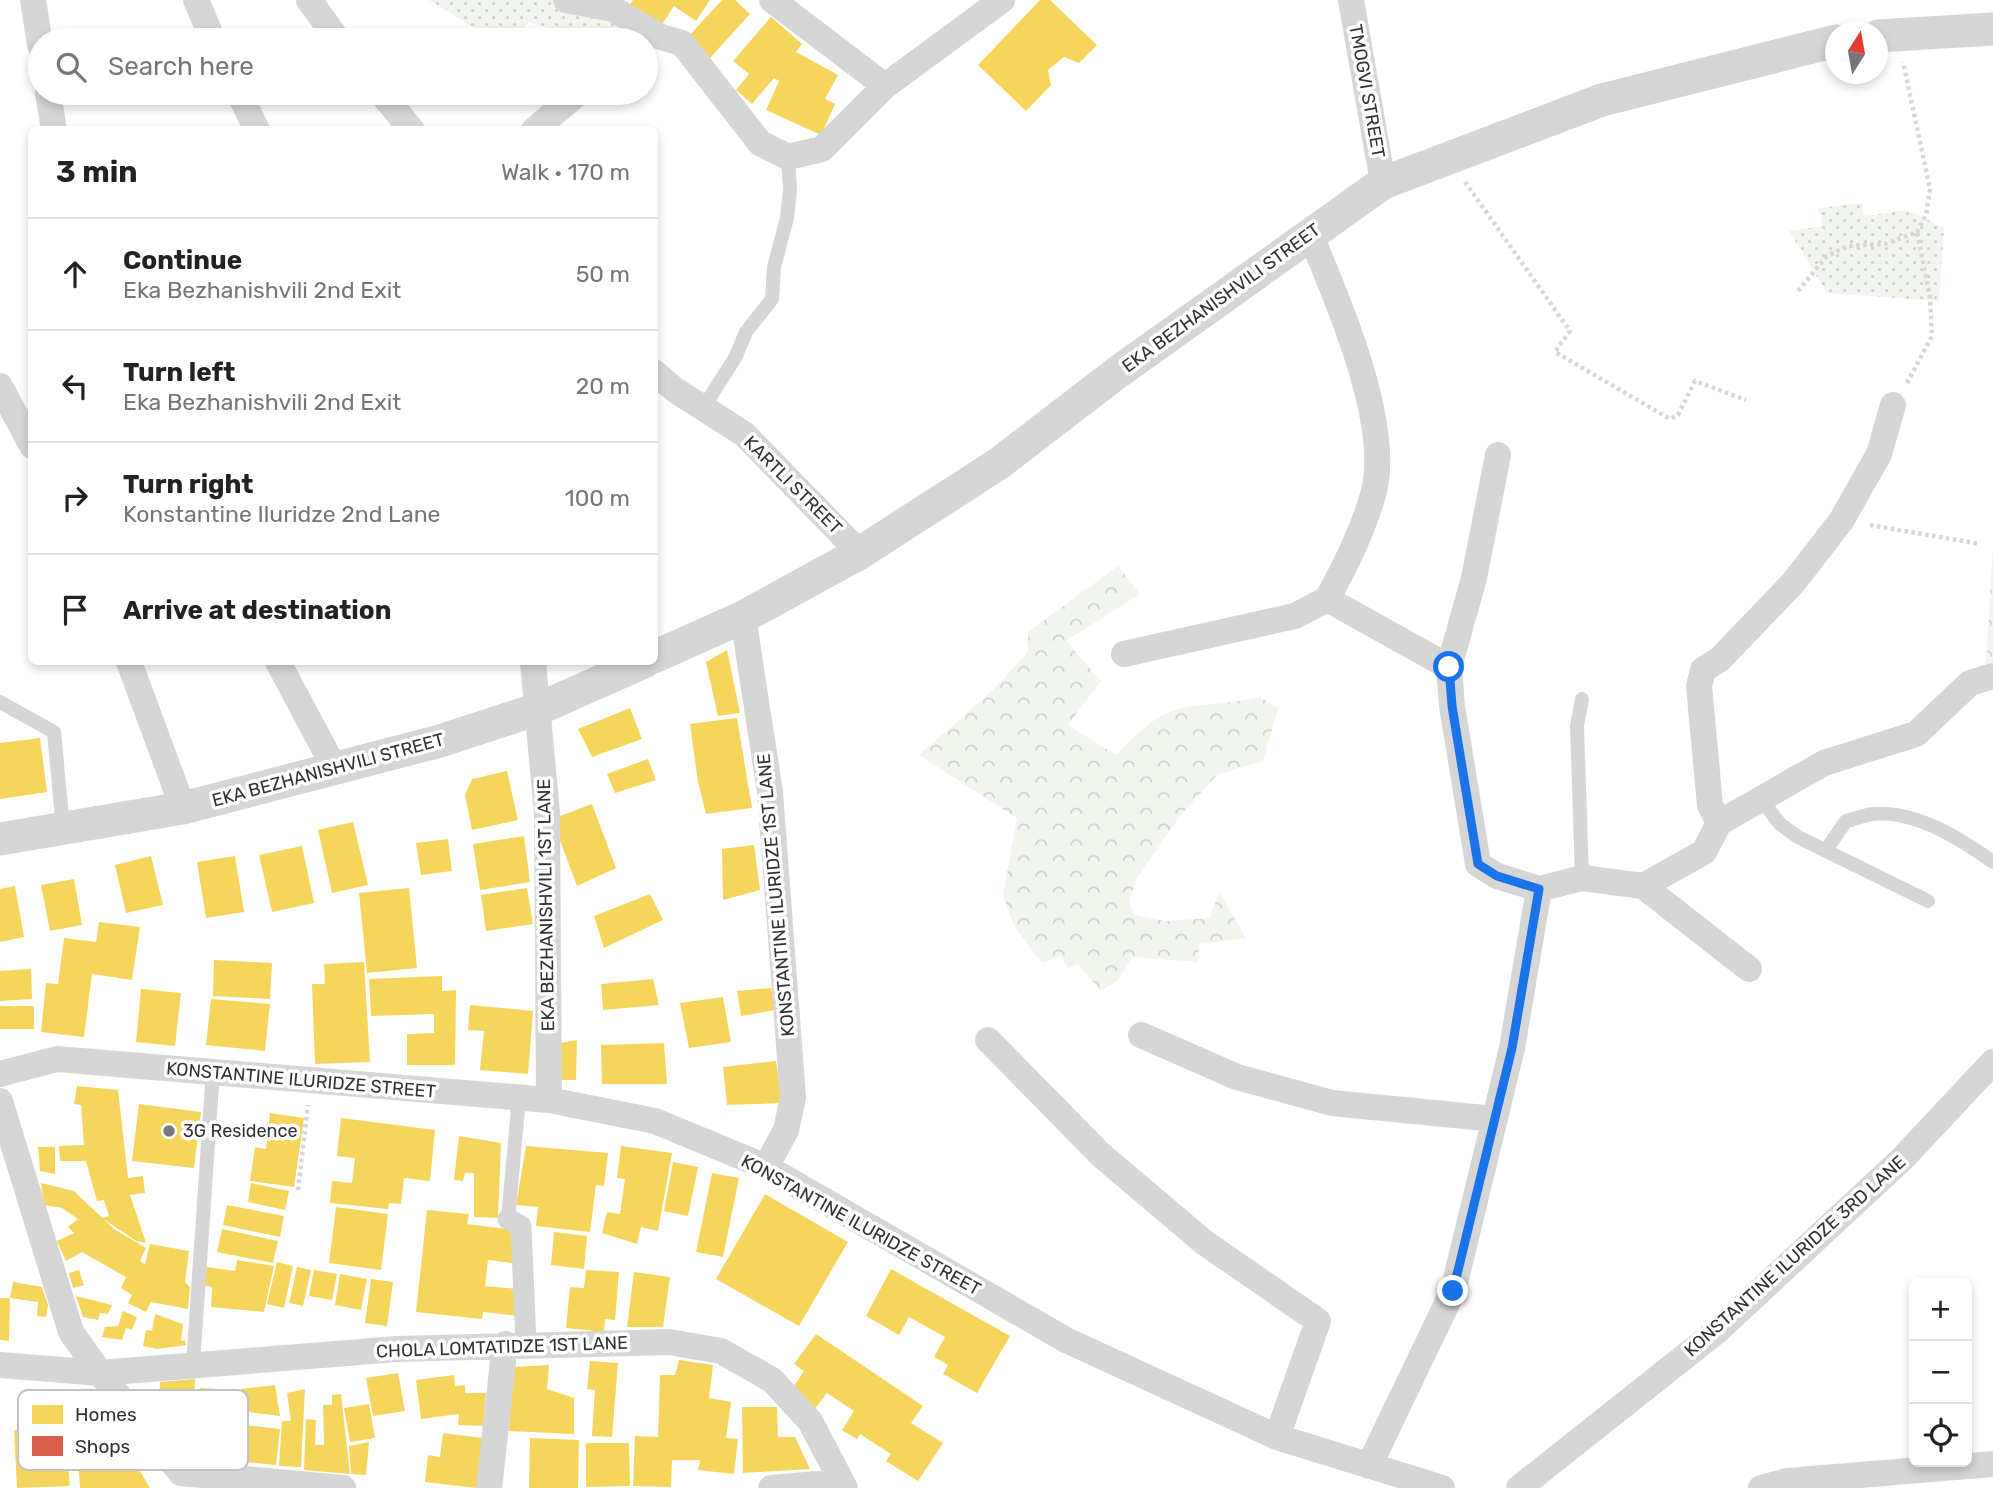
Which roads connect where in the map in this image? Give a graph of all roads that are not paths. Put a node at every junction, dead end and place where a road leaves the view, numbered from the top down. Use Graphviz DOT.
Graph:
graph roads {
  1 [pos="33,0"];
  2 [pos="197,0"];
  3 [pos="309,0"];
  4 [pos="566,0"];
  5 [pos="772,0"];
  6 [pos="1002,0"];
  7 [pos="1351,0"];
  8 [pos="37,28"];
  9 [pos="208,28"];
  10 [pos="329,28"];
  11 [pos="638,28"];
  12 [pos="1993,29"];
  13 [pos="1888,35"];
  14 [pos="658,41"];
  15 [pos="1825,44"];
  16 [pos="885,86"];
  17 [pos="50,105"];
  18 [pos="245,105"];
  19 [pos="391,105"];
  20 [pos="564,105"];
  21 [pos="53,126"];
  22 [pos="255,126"];
  23 [pos="409,126"];
  24 [pos="539,126"];
  25 [pos="788,158"];
  26 [pos="1383,183"];
  27 [pos="1310,234"];
  28 [pos="658,375"];
  29 [pos="0,386"];
  30 [pos="1893,405"];
  31 [pos="703,408"];
  32 [pos="28,438"];
  33 [pos="1498,455"];
  34 [pos="860,553"];
  35 [pos="1327,599"];
  36 [pos="743,617"];
  37 [pos="1124,654"];
  38 [pos="658,655"];
  39 [pos="130,665"];
  40 [pos="280,665"];
  41 [pos="533,665"];
  42 [pos="637,665"];
  43 [pos="1449,667"];
  44 [pos="1993,676"];
  45 [pos="1582,699"];
  46 [pos="0,702"];
  47 [pos="538,709"];
  48 [pos="335,769"];
  49 [pos="1761,799"];
  50 [pos="183,808"];
  51 [pos="1719,823"];
  52 [pos="63,830"];
  53 [pos="0,839"];
  54 [pos="1826,850"];
  55 [pos="1993,862"];
  56 [pos="1582,878"];
  57 [pos="1643,886"];
  58 [pos="1539,889"];
  59 [pos="1928,901"];
  60 [pos="1749,969"];
  61 [pos="1141,1035"];
  62 [pos="988,1040"];
  63 [pos="1993,1062"];
  64 [pos="213,1070"];
  65 [pos="0,1074"];
  66 [pos="519,1098"];
  67 [pos="549,1100"];
  68 [pos="0,1101"];
  69 [pos="1495,1119"];
  70 [pos="766,1167"];
  71 [pos="508,1219"];
  72 [pos="515,1344"];
  73 [pos="0,1365"];
  74 [pos="193,1365"];
  75 [pos="100,1373"];
  76 [pos="113,1390"];
  77 [pos="1277,1437"];
  78 [pos="1993,1464"];
  79 [pos="1369,1465"];
  80 [pos="183,1480"];
  81 [pos="843,1485"];
  82 [pos="343,1488"];
  83 [pos="489,1488"];
  84 [pos="771,1488"];
  85 [pos="1442,1488"];
  86 [pos="1519,1488"];
  87 [pos="1761,1488"];
  1 -- 8 [label="street"];
  2 -- 9 [label="street"];
  3 -- 10 [label="street"];
  4 -- 11 [label="street"];
  5 -- 16 [label="street"];
  6 -- 16 [label="street"];
  7 -- 26 [label="street, TMOGVI STREET"];
  12 -- 13 [label="street"];
  14 -- 25 [label="street"];
  15 -- 26 [label="street, EKA BEZHANISHVILI STREET"];
  16 -- 25 [label="street"];
  17 -- 21 [label="street"];
  18 -- 22 [label="street"];
  19 -- 23 [label="street"];
  20 -- 24 [label="street"];
  25 -- 31 [label="lane"];
  26 -- 27 [label="street, EKA BEZHANISHVILI STREET"];
  27 -- 34 [label="street, EKA BEZHANISHVILI STREET"];
  27 -- 35 [label="street"];
  28 -- 31 [label="street, KARTLI STREET"];
  29 -- 32 [label="street"];
  30 -- 51 [label="street"];
  31 -- 34 [label="street, KARTLI STREET"];
  33 -- 43 [label="street"];
  34 -- 36 [label="street, EKA BEZHANISHVILI STREET"];
  35 -- 37 [label="street"];
  35 -- 43 [label="street"];
  36 -- 38 [label="street, EKA BEZHANISHVILI STREET"];
  36 -- 70 [label="street, KONSTANTINE ILURIDZE 1ST LANE"];
  39 -- 50 [label="street"];
  40 -- 48 [label="street"];
  41 -- 47 [label="street, EKA BEZHANISHVILI 1ST LANE"];
  42 -- 47 [label="street, EKA BEZHANISHVILI STREET"];
  43 -- 58 [label="street"];
  44 -- 49 [label="street"];
  45 -- 56 [label="lane"];
  46 -- 52 [label="lane"];
  47 -- 48 [label="street, EKA BEZHANISHVILI STREET"];
  47 -- 67 [label="street, EKA BEZHANISHVILI 1ST LANE"];
  48 -- 50 [label="street, EKA BEZHANISHVILI STREET"];
  49 -- 51 [label="street"];
  49 -- 54 [label="lane"];
  50 -- 52 [label="street, EKA BEZHANISHVILI STREET"];
  51 -- 57 [label="street"];
  52 -- 53 [label="street, EKA BEZHANISHVILI STREET"];
  54 -- 55 [label="lane"];
  54 -- 59 [label="lane"];
  56 -- 57 [label="street"];
  56 -- 58 [label="street"];
  57 -- 60 [label="street"];
  58 -- 69 [label="street"];
  61 -- 69 [label="street"];
  62 -- 77 [label="street"];
  63 -- 86 [label="street, KONSTANTINE ILURIDZE 3RD LANE"];
  64 -- 65 [label="street, KONSTANTINE ILURIDZE STREET"];
  64 -- 66 [label="street, KONSTANTINE ILURIDZE STREET"];
  64 -- 74 [label="lane"];
  66 -- 67 [label="street, KONSTANTINE ILURIDZE STREET"];
  66 -- 71 [label="lane"];
  67 -- 70 [label="street, KONSTANTINE ILURIDZE STREET"];
  68 -- 75 [label="street"];
  69 -- 79 [label="street"];
  70 -- 77 [label="street, KONSTANTINE ILURIDZE STREET"];
  71 -- 72 [label="street"];
  72 -- 74 [label="street, CHOLA LOMTATIDZE 1ST LANE"];
  72 -- 81 [label="street, CHOLA LOMTATIDZE 1ST LANE"];
  72 -- 83 [label="street"];
  73 -- 75 [label="street, CHOLA LOMTATIDZE 1ST LANE"];
  74 -- 75 [label="street, CHOLA LOMTATIDZE 1ST LANE"];
  75 -- 76 [label="street"];
  77 -- 79 [label="street, KONSTANTINE ILURIDZE STREET"];
  78 -- 87 [label="street"];
  79 -- 85 [label="street, KONSTANTINE ILURIDZE STREET"];
  80 -- 82 [label="street"];
  81 -- 84 [label="street"];
}
